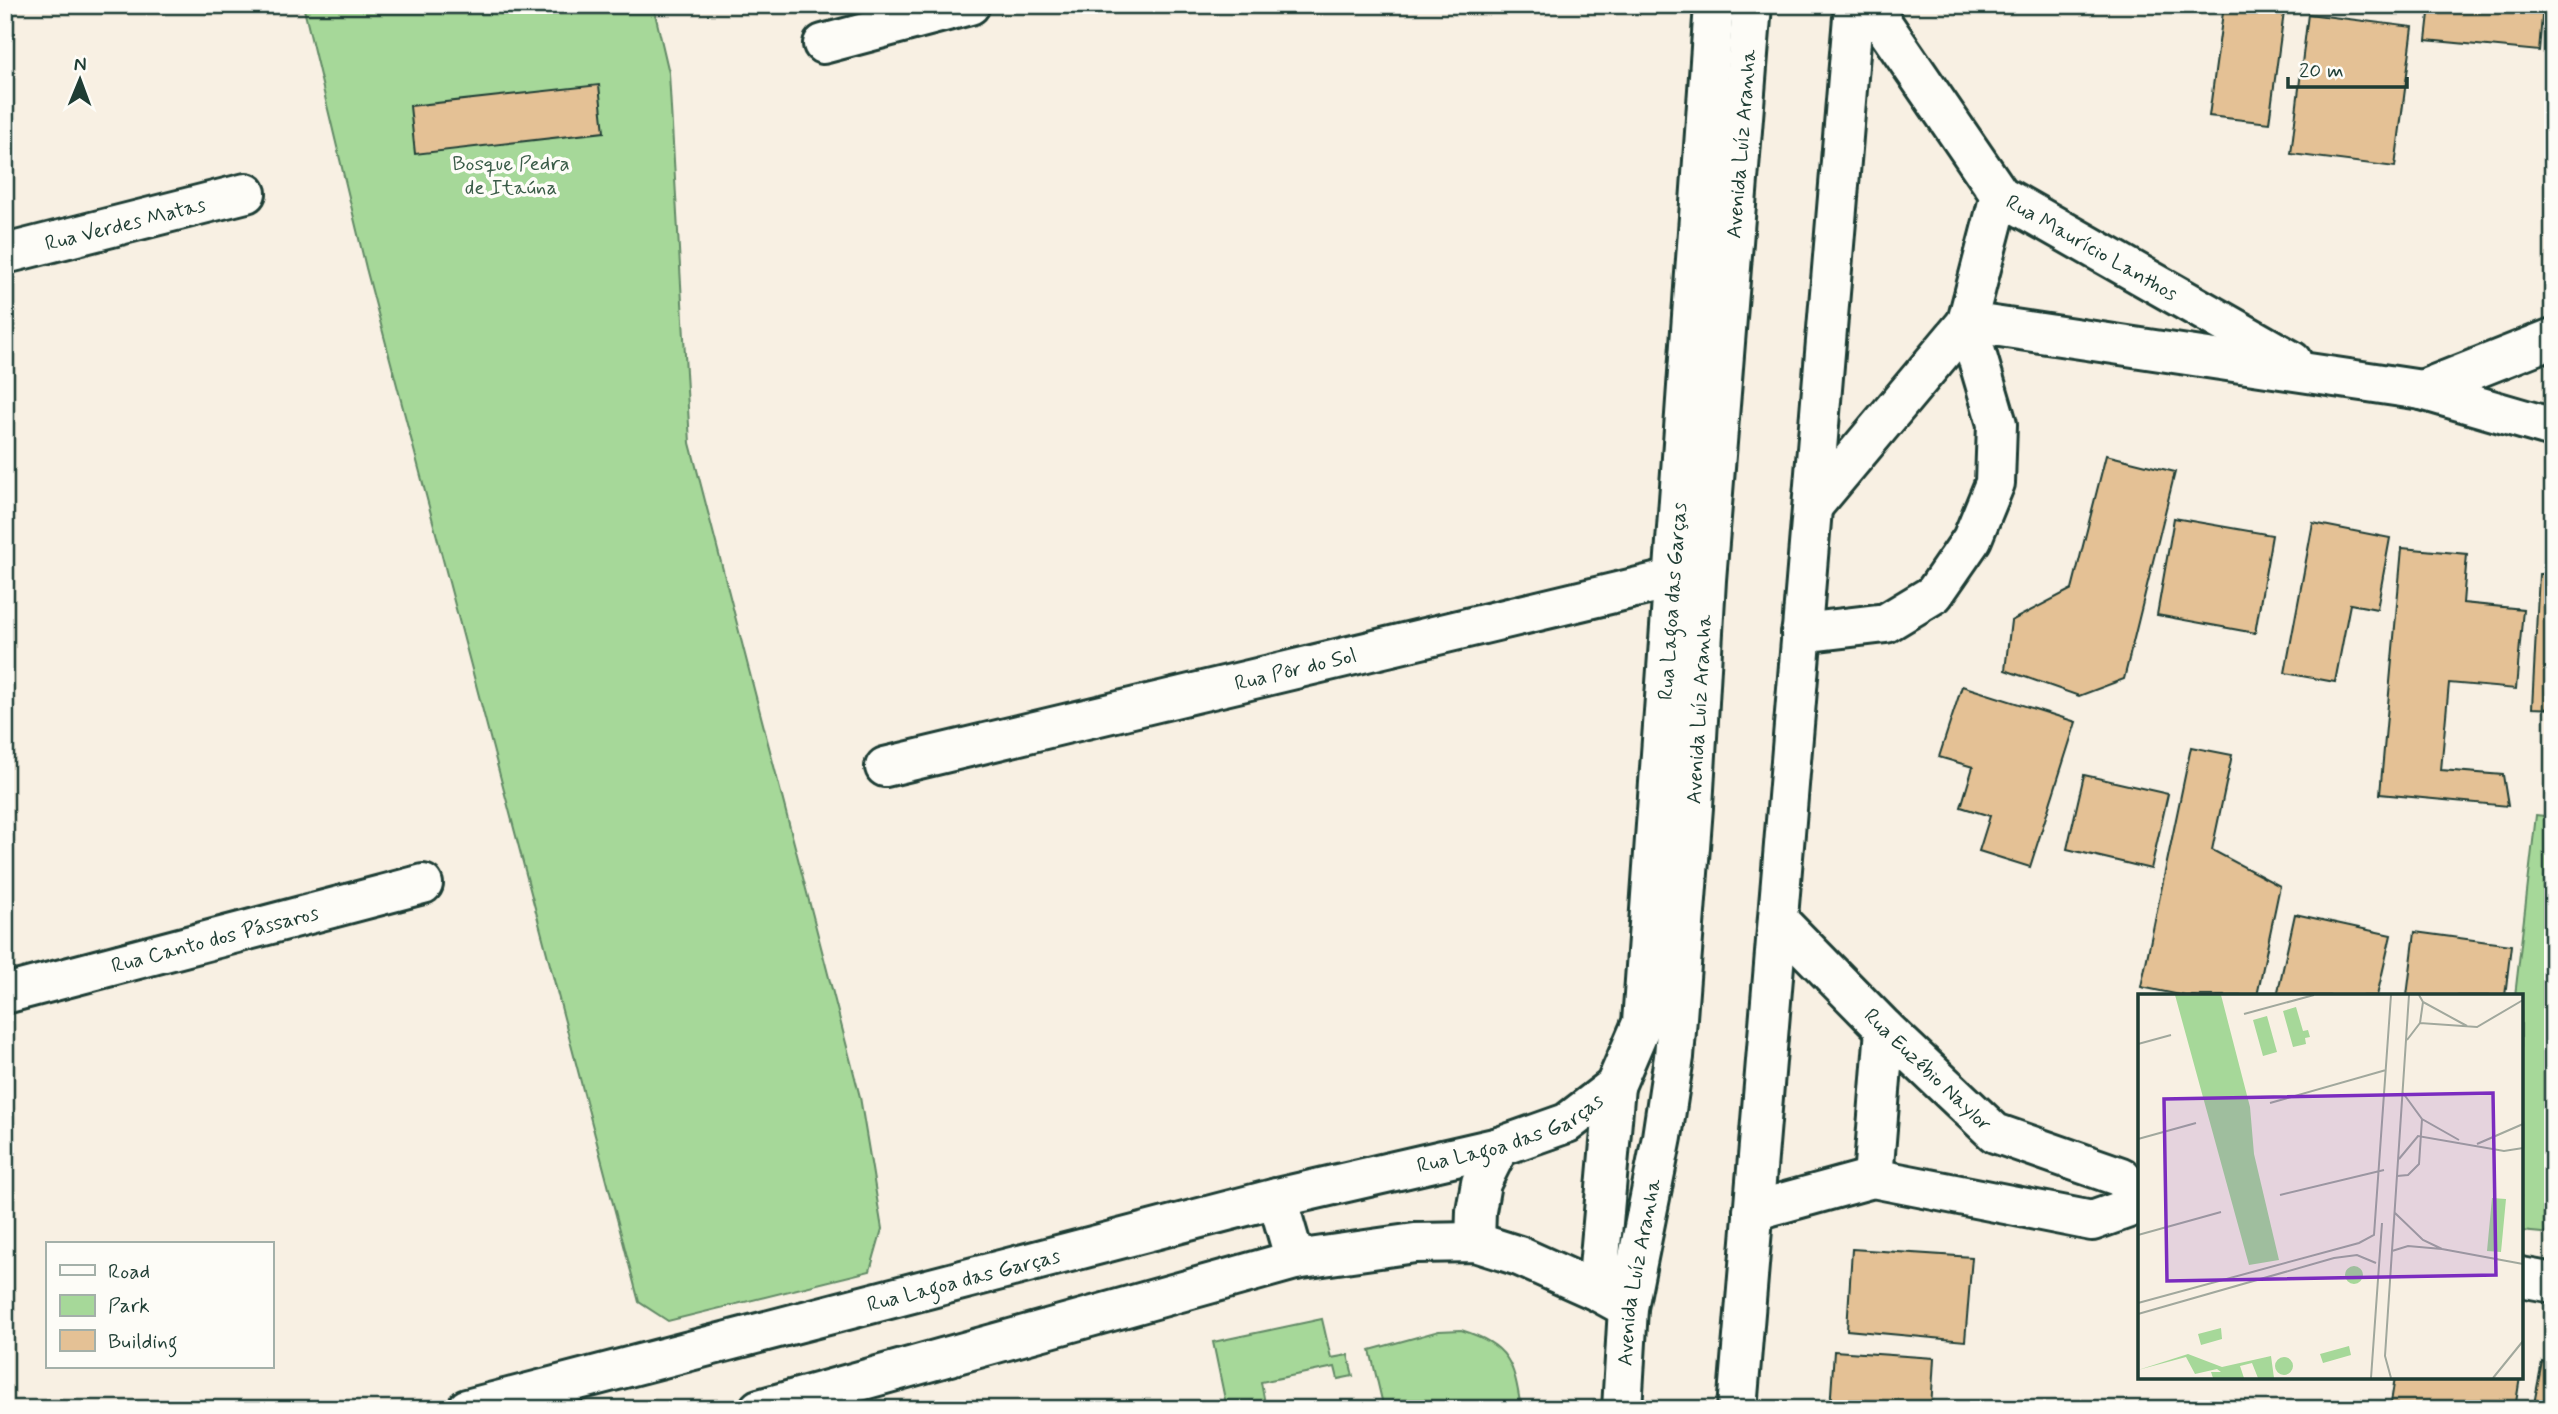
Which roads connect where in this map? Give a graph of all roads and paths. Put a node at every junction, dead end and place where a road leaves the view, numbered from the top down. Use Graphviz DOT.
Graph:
graph roads {
  1 [pos="970,5"];
  2 [pos="1714,5"];
  3 [pos="1752,5"];
  4 [pos="1854,5"];
  5 [pos="1870,5"];
  6 [pos="823,44"];
  7 [pos="246,193"];
  8 [pos="2000,195"];
  9 [pos="5,254"];
  10 [pos="1967,322"];
  11 [pos="2553,338"];
  12 [pos="2312,373"];
  13 [pos="2422,390"];
  14 [pos="2553,428"];
  15 [pos="1813,506"];
  16 [pos="1689,580"];
  17 [pos="1801,633"];
  18 [pos="885,767"];
  19 [pos="423,884"];
  20 [pos="1777,920"];
  21 [pos="5,994"];
  22 [pos="1885,1028"];
  23 [pos="1615,1086"];
  24 [pos="1499,1147"];
  25 [pos="1872,1178"];
  26 [pos="1277,1198"];
  27 [pos="2138,1200"];
  28 [pos="2138,1203"];
  29 [pos="1753,1211"];
  30 [pos="1475,1242"];
  31 [pos="1295,1260"];
  32 [pos="2523,1277"];
  33 [pos="2553,1283"];
  34 [pos="1613,1299"];
  35 [pos="467,1409"];
  36 [pos="759,1409"];
  37 [pos="1622,1409"];
  38 [pos="1737,1409"];
  1 -- 6 [label="street"];
  2 -- 16 [label="street, Rua Lagoa das Garças"];
  3 -- 16 [label="street, Avenida Luíz Aranha"];
  4 -- 15 [label="street"];
  5 -- 8 [label="street, Rua Maurício Lanthos"];
  7 -- 9 [label="street, Rua Verdes Matas"];
  8 -- 10 [label="street"];
  8 -- 12 [label="street, Rua Maurício Lanthos"];
  10 -- 12 [label="street, Rua Maurício Lanthos"];
  10 -- 15 [label="street"];
  10 -- 17 [label="street"];
  11 -- 13 [label="street"];
  12 -- 13 [label="street, Rua Maurício Lanthos"];
  13 -- 14 [label="street, Rua Maurício Lanthos"];
  15 -- 17 [label="street"];
  16 -- 18 [label="street, Rua Pôr do Sol"];
  16 -- 23 [label="street, Rua Lagoa das Garças"];
  16 -- 34 [label="street, Avenida Luíz Aranha"];
  17 -- 20 [label="street"];
  19 -- 21 [label="street, Rua Canto dos Pássaros"];
  20 -- 22 [label="street, Rua Euzébio Naylor"];
  20 -- 29 [label="street"];
  22 -- 25 [label="street"];
  22 -- 27 [label="street, Rua Euzébio Naylor"];
  23 -- 24 [label="street, Rua Lagoa das Garças"];
  23 -- 34 [label="street"];
  24 -- 26 [label="street, Rua Lagoa das Garças"];
  24 -- 30 [label="street"];
  25 -- 28 [label="street, Rua Euzébio Naylor"];
  25 -- 29 [label="street, Rua Euzébio Naylor"];
  26 -- 31 [label="street"];
  26 -- 35 [label="street, Rua Lagoa das Garças"];
  29 -- 38 [label="street"];
  30 -- 31 [label="street"];
  30 -- 34 [label="street"];
  31 -- 36 [label="street"];
  32 -- 33 [label="street"];
  34 -- 37 [label="street, Avenida Luíz Aranha"];
}
